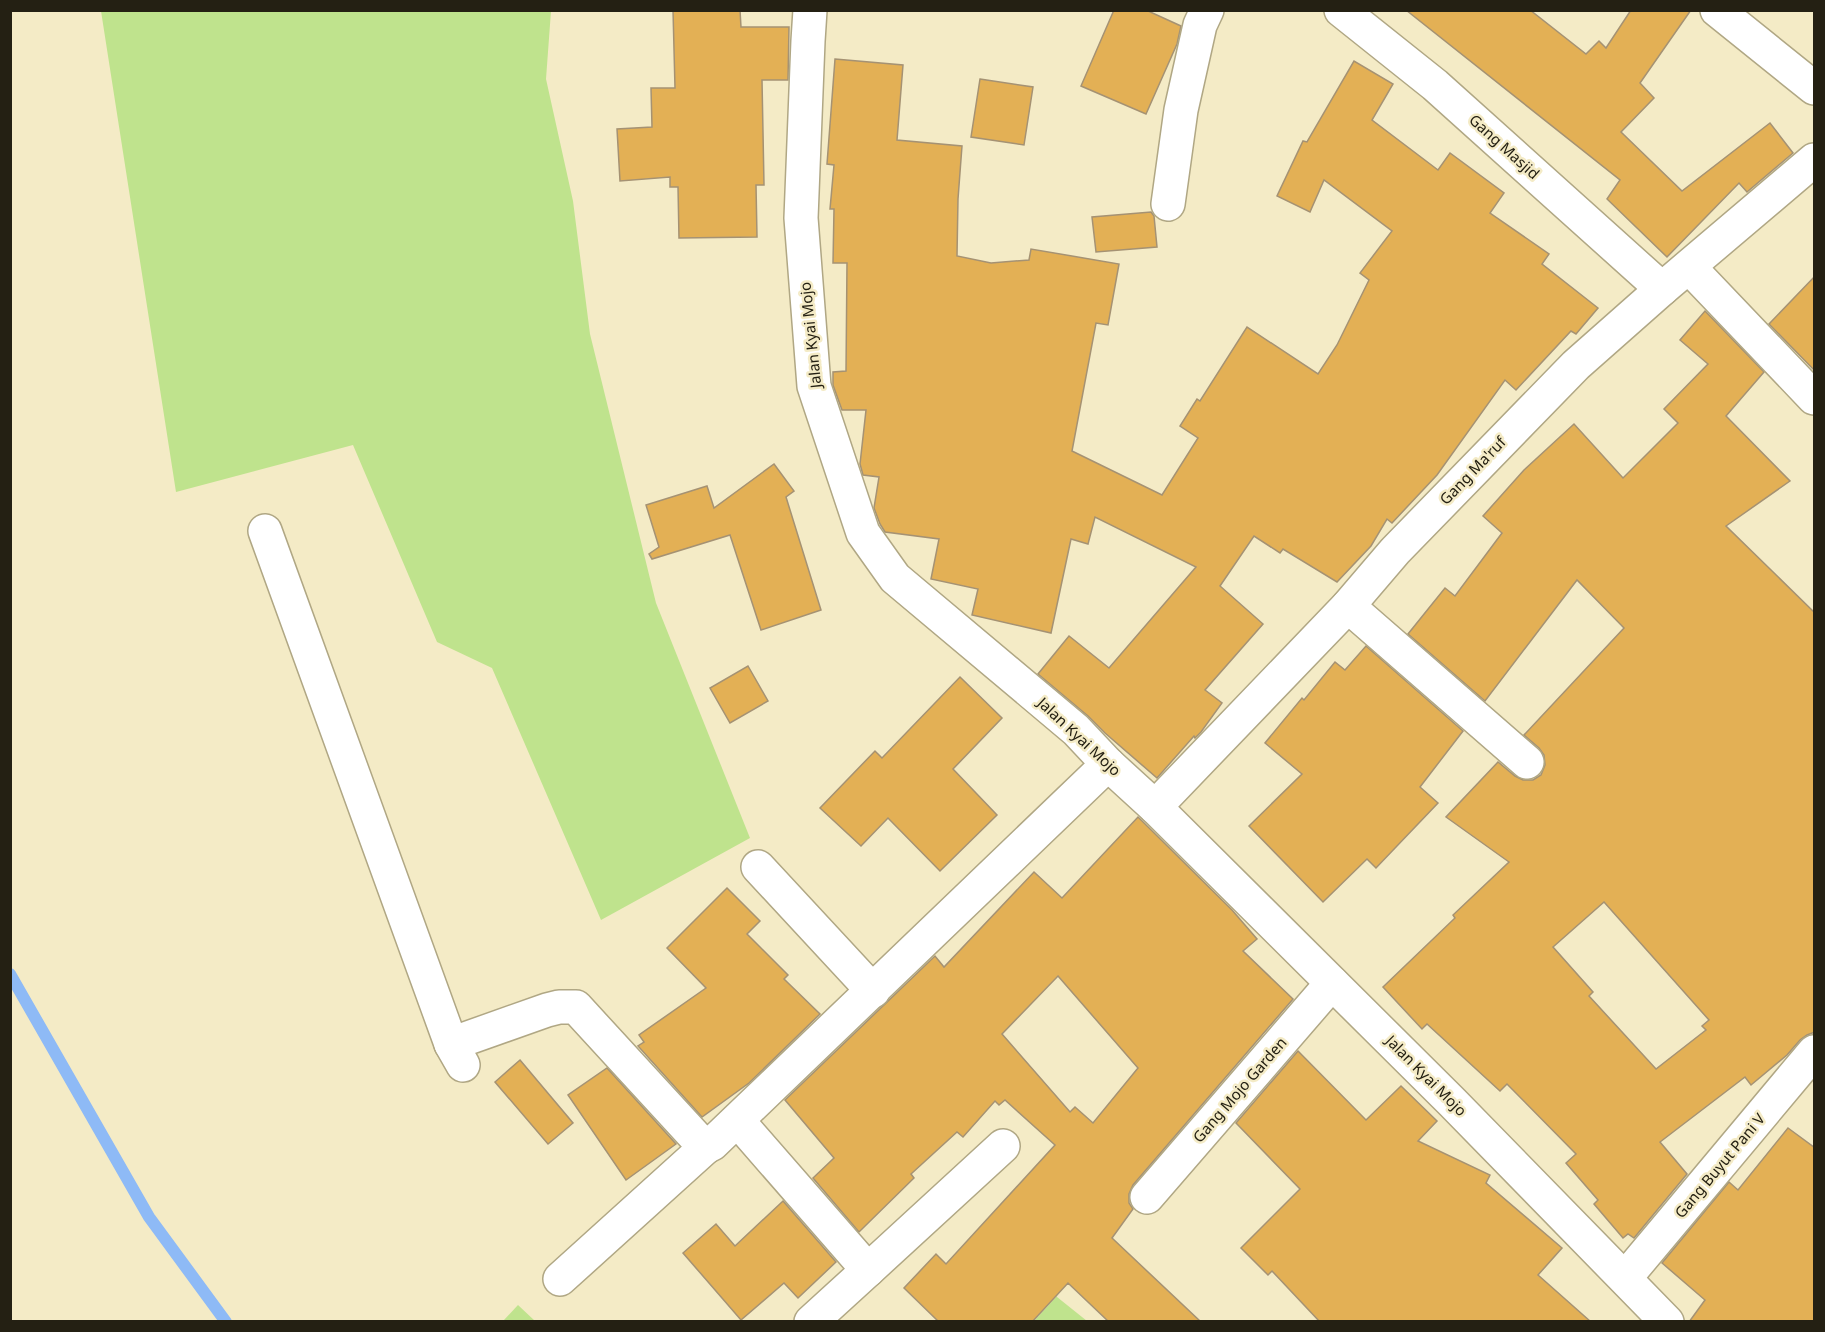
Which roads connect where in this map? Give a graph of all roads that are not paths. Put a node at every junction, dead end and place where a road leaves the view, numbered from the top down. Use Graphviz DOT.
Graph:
graph roads {
  1 [pos="810,10"];
  2 [pos="1207,10"];
  3 [pos="1341,10"];
  4 [pos="1717,10"];
  5 [pos="1815,88"];
  6 [pos="1815,160"];
  7 [pos="1168,204"];
  8 [pos="1689,267"];
  9 [pos="1662,290"];
  10 [pos="1815,398"];
  11 [pos="265,531"];
  12 [pos="1348,606"];
  13 [pos="1527,762"];
  14 [pos="1108,764"];
  15 [pos="1155,807"];
  16 [pos="758,867"];
  17 [pos="1332,983"];
  18 [pos="873,991"];
  19 [pos="1815,1052"];
  20 [pos="738,1121"];
  21 [pos="1003,1146"];
  22 [pos="706,1147"];
  23 [pos="1147,1197"];
  24 [pos="868,1270"];
  25 [pos="1625,1278"];
  26 [pos="560,1279"];
  27 [pos="812,1322"];
  28 [pos="1667,1322"];
  1 -- 14 [label="street, Jalan Kyai Mojo"];
  2 -- 7 [label="street"];
  3 -- 9 [label="street, Gang Masjid"];
  4 -- 5 [label="street"];
  6 -- 8 [label="street, Gang Ma'ruf"];
  8 -- 9 [label="street, Gang Ma'ruf"];
  8 -- 10 [label="street"];
  9 -- 12 [label="street, Gang Ma'ruf"];
  11 -- 22 [label="street"];
  12 -- 13 [label="street"];
  12 -- 15 [label="street, Gang Ma'ruf"];
  14 -- 15 [label="street, Jalan Kyai Mojo"];
  14 -- 18 [label="street"];
  15 -- 17 [label="street, Jalan Kyai Mojo"];
  16 -- 18 [label="street"];
  17 -- 23 [label="street, Gang Mojo Garden"];
  17 -- 25 [label="street, Jalan Kyai Mojo"];
  18 -- 20 [label="street"];
  19 -- 25 [label="street, Gang Buyut Pani V"];
  20 -- 22 [label="street"];
  20 -- 24 [label="street"];
  21 -- 24 [label="street"];
  22 -- 26 [label="street"];
  24 -- 27 [label="street"];
  25 -- 28 [label="street, Jalan Kyai Mojo"];
}
